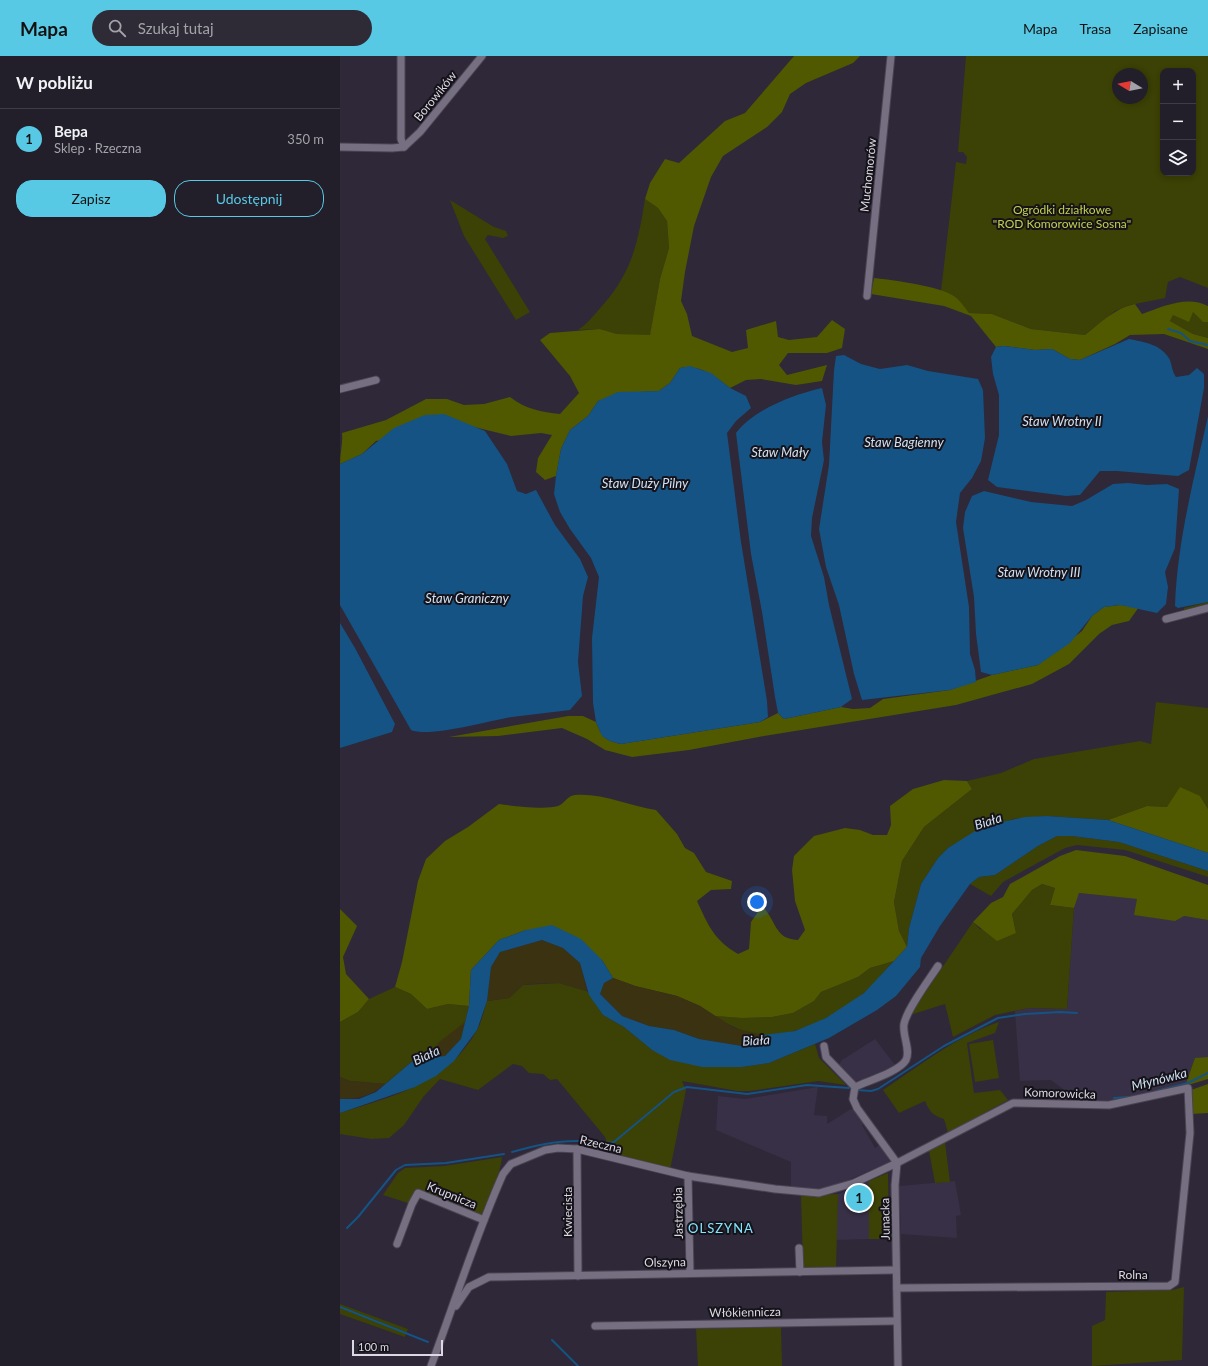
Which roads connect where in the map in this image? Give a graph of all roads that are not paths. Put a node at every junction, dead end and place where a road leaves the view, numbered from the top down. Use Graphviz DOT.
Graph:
graph roads {
  1 [pos="401,56"];
  2 [pos="482,56"];
  3 [pos="891,56"];
  4 [pos="340,147"];
  5 [pos="404,147"];
  6 [pos="867,296"];
  7 [pos="376,380"];
  8 [pos="340,389"];
  9 [pos="1208,608"];
  10 [pos="1166,619"];
  11 [pos="938,966"];
  12 [pos="824,1046"];
  13 [pos="855,1087"];
  14 [pos="1188,1088"];
  15 [pos="577,1149"];
  16 [pos="897,1163"];
  17 [pos="688,1176"];
  18 [pos="484,1220"];
  19 [pos="397,1244"];
  20 [pos="800,1248"];
  21 [pos="896,1270"];
  22 [pos="800,1272"];
  23 [pos="690,1273"];
  24 [pos="578,1276"];
  25 [pos="897,1288"];
  26 [pos="451,1314"];
  27 [pos="896,1321"];
  28 [pos="595,1326"];
  29 [pos="431,1366"];
  30 [pos="898,1366"];
  1 -- 5 [label="street"];
  2 -- 5 [label="street, Borowików"];
  3 -- 6 [label="street, Muchomorów"];
  4 -- 5 [label="street"];
  7 -- 8 [label="street"];
  9 -- 10 [label="street"];
  11 -- 13 [label="street"];
  12 -- 13 [label="street"];
  13 -- 16 [label="street"];
  14 -- 16 [label="street, Komorowicka"];
  14 -- 25 [label="street, Rolna"];
  15 -- 17 [label="street, Rzeczna"];
  15 -- 18 [label="street, Rzeczna"];
  15 -- 24 [label="street, Kwiecista"];
  16 -- 17 [label="street, Rzeczna"];
  16 -- 21 [label="street, Junacka"];
  17 -- 23 [label="street, Jastrzębia"];
  18 -- 19 [label="street, Krupnicza"];
  18 -- 26 [label="street, Rzeczna"];
  20 -- 22 [label="street"];
  21 -- 22 [label="street, Olszyna"];
  21 -- 25 [label="street, Junacka"];
  22 -- 23 [label="street, Olszyna"];
  23 -- 24 [label="street, Olszyna"];
  24 -- 26 [label="street, Olszyna"];
  25 -- 27 [label="street, Junacka"];
  26 -- 29 [label="street, Rzeczna"];
  27 -- 28 [label="street, Włókiennicza"];
  27 -- 30 [label="street, Junacka"];
}
